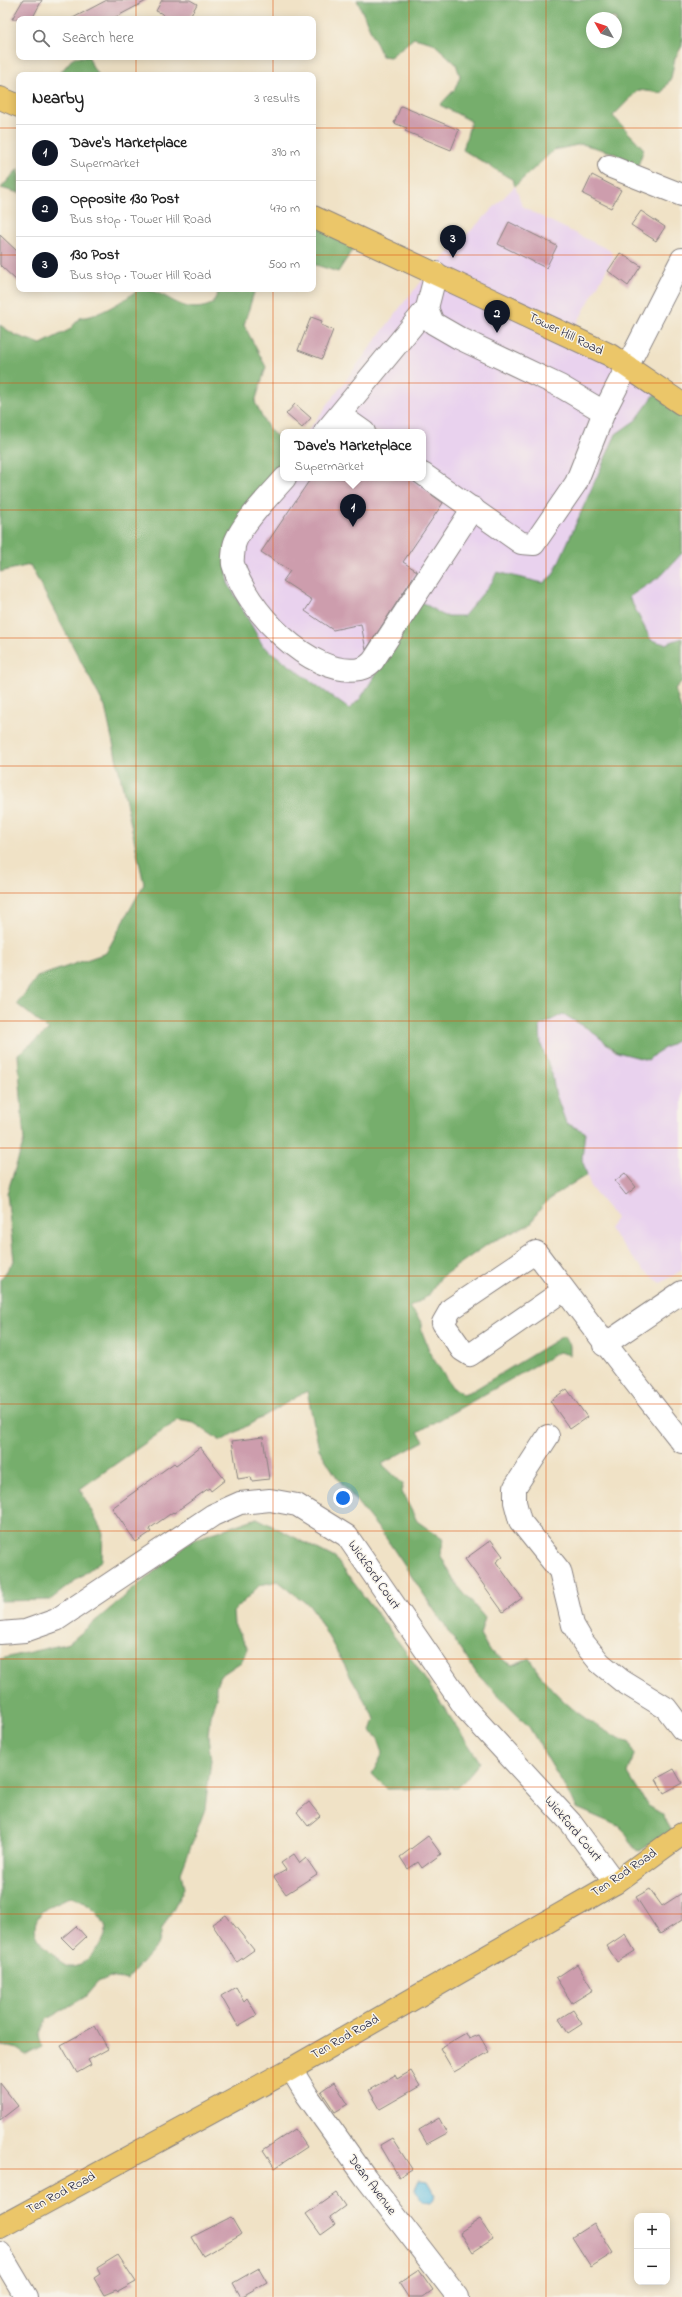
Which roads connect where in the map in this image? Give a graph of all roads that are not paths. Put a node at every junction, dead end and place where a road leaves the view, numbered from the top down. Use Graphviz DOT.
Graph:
graph roads {
  1 [pos="0,98"];
  2 [pos="16,105"];
  3 [pos="609,166"];
  4 [pos="682,195"];
  5 [pos="316,218"];
  6 [pos="682,260"];
  7 [pos="436,273"];
  8 [pos="427,308"];
  9 [pos="625,366"];
  10 [pos="682,404"];
  11 [pos="604,412"];
  12 [pos="342,413"];
  13 [pos="328,429"];
  14 [pos="360,429"];
  15 [pos="426,476"];
  16 [pos="282,481"];
  17 [pos="473,508"];
  18 [pos="564,1290"];
  19 [pos="682,1292"];
  20 [pos="604,1345"];
  21 [pos="548,1436"];
  22 [pos="682,1442"];
  23 [pos="0,1633"];
  24 [pos="682,1729"];
  25 [pos="682,1834"];
  26 [pos="615,1883"];
  27 [pos="291,2069"];
  28 [pos="0,2227"];
  29 [pos="0,2253"];
  30 [pos="26,2297"];
  31 [pos="458,2297"];
  1 -- 2 [label="main road"];
  3 -- 4 [label="street"];
  5 -- 7 [label="main road, Tower Hill Road"];
  6 -- 9 [label="street"];
  7 -- 8 [label="street"];
  7 -- 9 [label="main road, Tower Hill Road"];
  8 -- 11 [label="street"];
  8 -- 12 [label="street"];
  9 -- 10 [label="main road, Tower Hill Road"];
  9 -- 11 [label="street"];
  11 -- 17 [label="street"];
  12 -- 13 [label="street"];
  12 -- 14 [label="street"];
  15 -- 17 [label="street"];
  16 -- 17 [label="street"];
  18 -- 18 [label="street"];
  18 -- 20 [label="street"];
  19 -- 20 [label="street"];
  20 -- 22 [label="street"];
  21 -- 24 [label="street"];
  23 -- 26 [label="street, Wickford Court"];
  25 -- 26 [label="main road, Ten Rod Road"];
  26 -- 27 [label="main road, Ten Rod Road"];
  27 -- 28 [label="main road, Ten Rod Road"];
  27 -- 31 [label="street, Dean Avenue"];
  29 -- 30 [label="street"];
}
